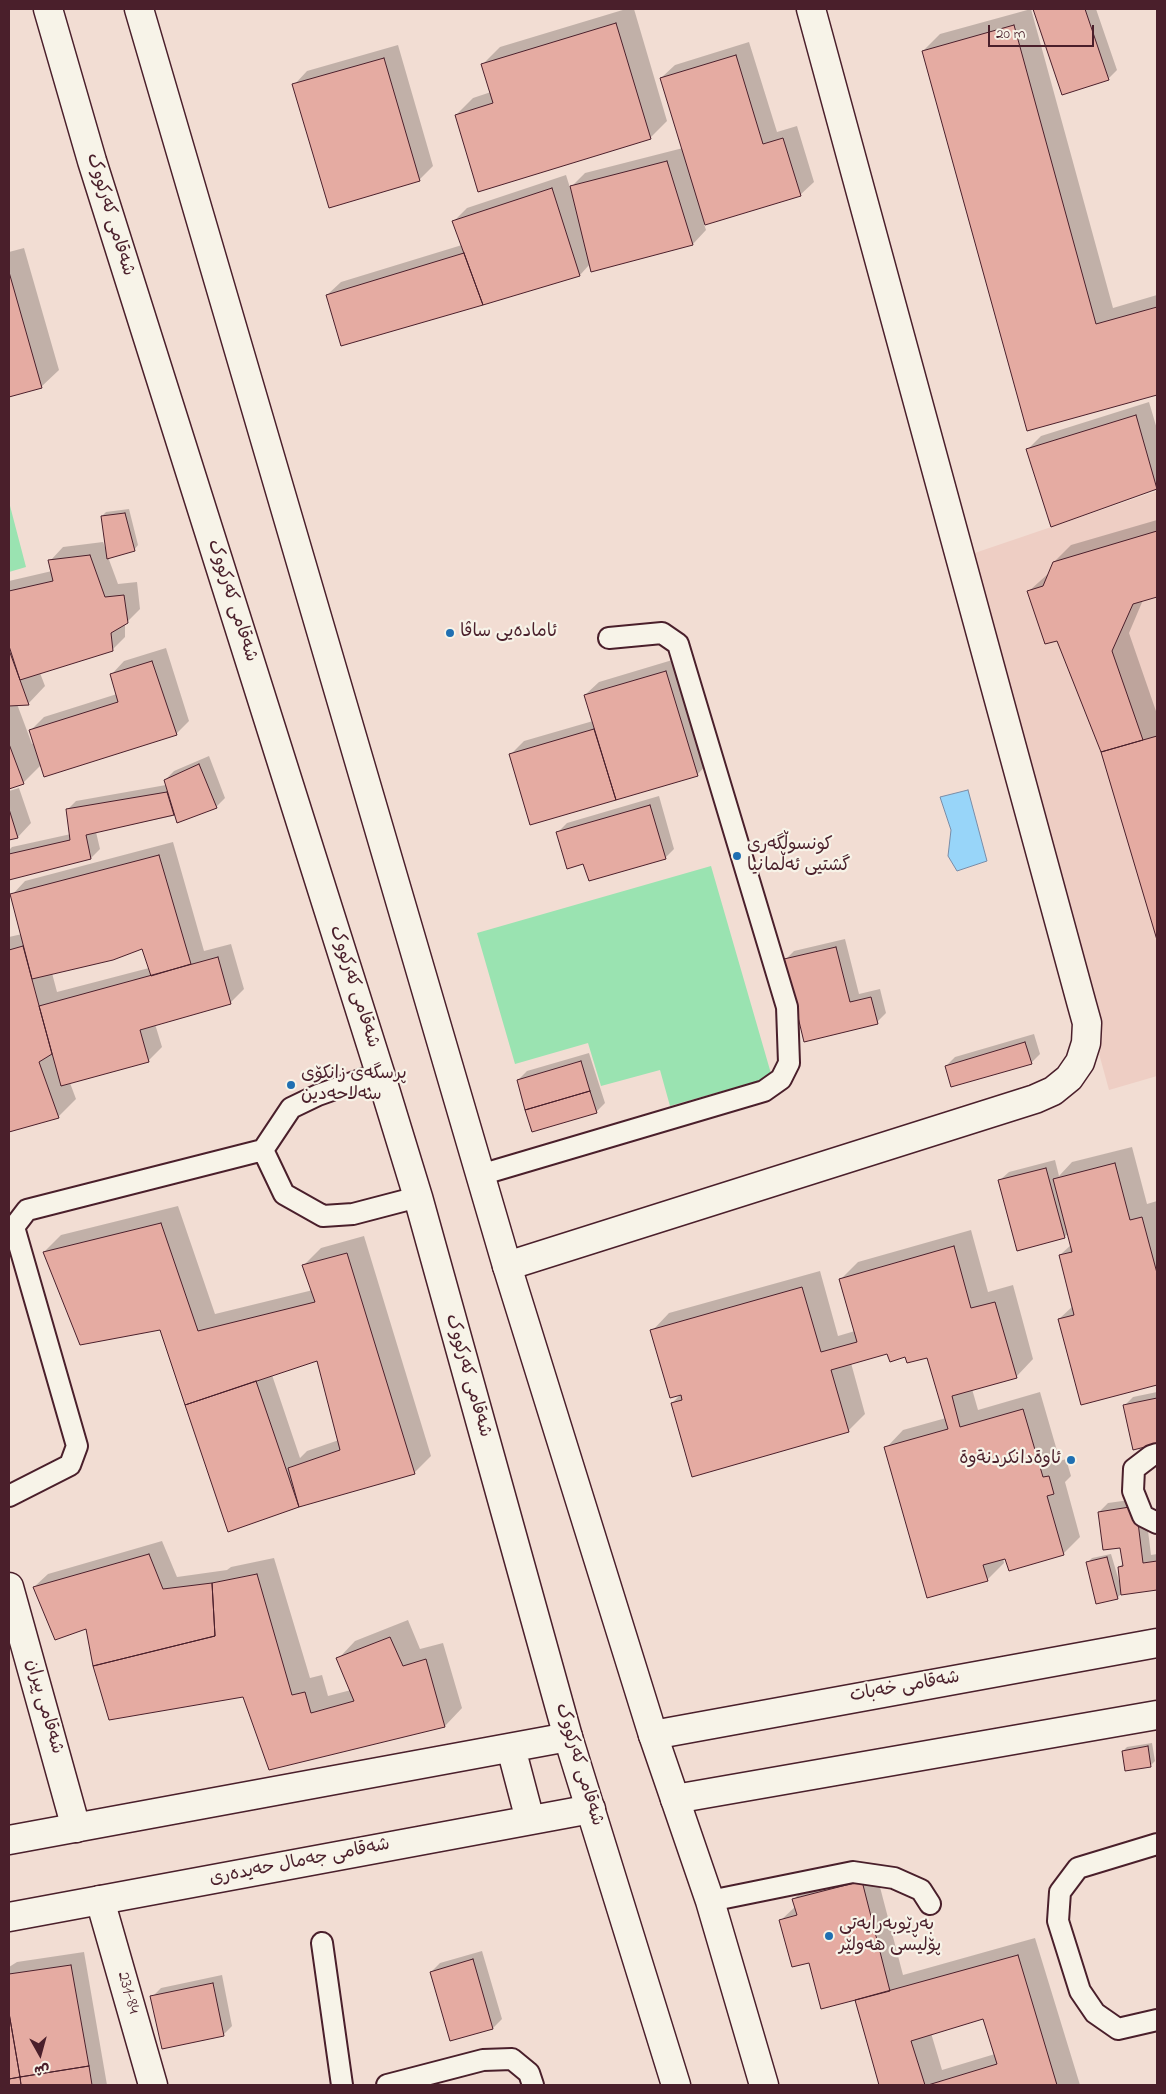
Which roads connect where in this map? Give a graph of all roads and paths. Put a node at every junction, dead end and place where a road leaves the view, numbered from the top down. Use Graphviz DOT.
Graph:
graph roads {
  1 [pos="48,9"];
  2 [pos="139,9"];
  3 [pos="811,9"];
  4 [pos="610,638"];
  5 [pos="380,1073"];
  6 [pos="263,1150"];
  7 [pos="480,1175"];
  8 [pos="418,1197"];
  9 [pos="507,1266"];
  10 [pos="1157,1454"];
  11 [pos="9,1496"];
  12 [pos="1157,1523"];
  13 [pos="9,1587"];
  14 [pos="1157,1643"];
  15 [pos="1157,1716"];
  16 [pos="653,1735"];
  17 [pos="568,1737"];
  18 [pos="510,1748"];
  19 [pos="675,1799"];
  20 [pos="591,1808"];
  21 [pos="530,1820"];
  22 [pos="76,1828"];
  23 [pos="9,1840"];
  24 [pos="1157,1844"];
  25 [pos="100,1900"];
  26 [pos="710,1901"];
  27 [pos="930,1904"];
  28 [pos="9,1917"];
  29 [pos="322,1943"];
  30 [pos="1157,2020"];
  31 [pos="153,2085"];
  32 [pos="342,2085"];
  33 [pos="387,2085"];
  34 [pos="533,2085"];
  35 [pos="676,2085"];
  36 [pos="764,2085"];
  1 -- 5 [label="main road, شەقامی کەرکووک"];
  2 -- 7 [label="main road"];
  3 -- 9 [label="main road"];
  4 -- 7 [label="lane"];
  5 -- 6 [label="lane"];
  5 -- 8 [label="main road, شەقامی کەرکووک"];
  6 -- 8 [label="lane"];
  6 -- 11 [label="lane"];
  7 -- 9 [label="main road"];
  8 -- 17 [label="main road, شەقامی کەرکووک"];
  9 -- 16 [label="main road"];
  10 -- 12 [label="lane"];
  13 -- 22 [label="main road, شەقامی پیران"];
  14 -- 16 [label="main road, شەقامی خەبات"];
  15 -- 19 [label="main road"];
  16 -- 19 [label="main road"];
  17 -- 18 [label="main road"];
  17 -- 20 [label="main road, شەقامی کەرکووک"];
  18 -- 21 [label="main road"];
  18 -- 22 [label="main road"];
  19 -- 26 [label="main road"];
  20 -- 21 [label="main road, شەقامی جەمال حەیدەری"];
  20 -- 35 [label="main road, شەقامی کەرکووک"];
  21 -- 25 [label="main road, شەقامی جەمال حەیدەری"];
  22 -- 23 [label="main road"];
  24 -- 30 [label="lane"];
  25 -- 28 [label="main road, شەقامی جەمال حەیدەری"];
  25 -- 31 [label="main road, 231-84"];
  26 -- 27 [label="lane"];
  26 -- 36 [label="main road"];
  29 -- 32 [label="lane"];
  33 -- 34 [label="lane"];
}
